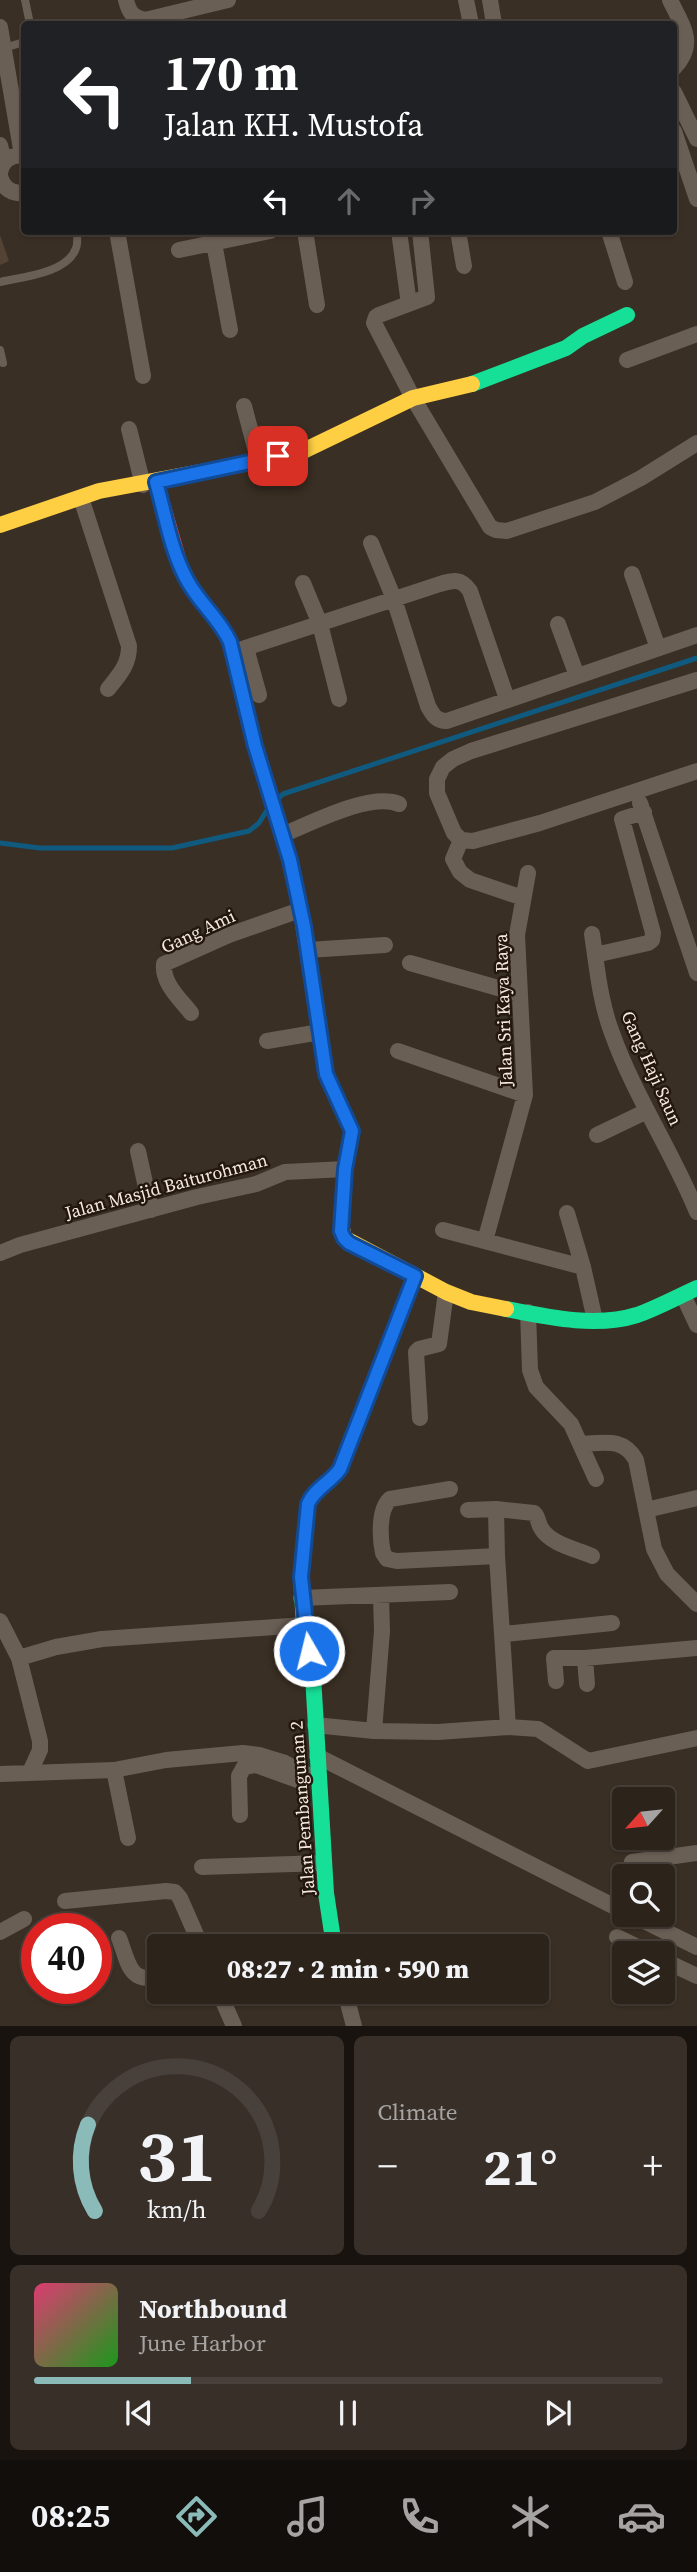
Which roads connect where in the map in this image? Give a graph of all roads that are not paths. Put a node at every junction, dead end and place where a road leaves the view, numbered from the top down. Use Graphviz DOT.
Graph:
graph roads {
  1 [pos="25,0"];
  2 [pos="126,0"];
  3 [pos="227,0"];
  4 [pos="466,0"];
  5 [pos="490,0"];
  6 [pos="670,0"];
  7 [pos="29,21"];
  8 [pos="470,21"];
  9 [pos="494,21"];
  10 [pos="0,27"];
  11 [pos="21,44"];
  12 [pos="4,48"];
  13 [pos="677,64"];
  14 [pos="677,98"];
  15 [pos="19,102"];
  16 [pos="21,128"];
  17 [pos="697,139"];
  18 [pos="677,140"];
  19 [pos="0,145"];
  20 [pos="21,155"];
  21 [pos="1,170"];
  22 [pos="21,193"];
  23 [pos="697,199"];
  24 [pos="77,235"];
  25 [pos="118,235"];
  26 [pos="251,235"];
  27 [pos="306,235"];
  28 [pos="400,235"];
  29 [pos="420,235"];
  30 [pos="459,235"];
  31 [pos="610,235"];
  32 [pos="214,243"];
  33 [pos="179,250"];
  34 [pos="464,266"];
  35 [pos="0,282"];
  36 [pos="625,282"];
  37 [pos="408,297"];
  38 [pos="317,305"];
  39 [pos="627,315"];
  40 [pos="230,330"];
  41 [pos="697,334"];
  42 [pos="0,349"];
  43 [pos="627,360"];
  44 [pos="3,363"];
  45 [pos="143,376"];
  46 [pos="413,398"];
  47 [pos="244,406"];
  48 [pos="129,429"];
  49 [pos="697,443"];
  50 [pos="258,459"];
  51 [pos="149,483"];
  52 [pos="80,498"];
  53 [pos="0,525"];
  54 [pos="371,542"];
  55 [pos="632,574"];
  56 [pos="303,583"];
  57 [pos="394,599"];
  58 [pos="320,624"];
  59 [pos="558,624"];
  60 [pos="697,635"];
  61 [pos="658,648"];
  62 [pos="240,650"];
  63 [pos="577,676"];
  64 [pos="697,680"];
  65 [pos="108,689"];
  66 [pos="259,695"];
  67 [pos="339,699"];
  68 [pos="507,699"];
  69 [pos="697,771"];
  70 [pos="637,791"];
  71 [pos="399,804"];
  72 [pos="644,812"];
  73 [pos="282,835"];
  74 [pos="461,839"];
  75 [pos="528,873"];
  76 [pos="523,898"];
  77 [pos="300,910"];
  78 [pos="592,934"];
  79 [pos="385,945"];
  80 [pos="308,950"];
  81 [pos="595,955"];
  82 [pos="410,962"];
  83 [pos="697,973"];
  84 [pos="519,994"];
  85 [pos="191,1013"];
  86 [pos="320,1032"];
  87 [pos="267,1041"];
  88 [pos="398,1051"];
  89 [pos="525,1095"];
  90 [pos="647,1111"];
  91 [pos="597,1135"];
  92 [pos="138,1151"];
  93 [pos="345,1169"];
  94 [pos="151,1210"];
  95 [pos="697,1212"];
  96 [pos="567,1213"];
  97 [pos="443,1230"];
  98 [pos="485,1241"];
  99 [pos="0,1253"];
  100 [pos="583,1267"];
  101 [pos="415,1276"];
  102 [pos="446,1292"];
  103 [pos="690,1292"];
  104 [pos="528,1312"];
  105 [pos="595,1320"];
  106 [pos="697,1325"];
  107 [pos="420,1418"];
  108 [pos="581,1444"];
  109 [pos="596,1479"];
  110 [pos="450,1489"];
  111 [pos="697,1498"];
  112 [pos="496,1509"];
  113 [pos="468,1510"];
  114 [pos="646,1510"];
  115 [pos="497,1556"];
  116 [pos="592,1556"];
  117 [pos="450,1592"];
  118 [pos="381,1595"];
  119 [pos="301,1598"];
  120 [pos="697,1604"];
  121 [pos="0,1621"];
  122 [pos="612,1623"];
  123 [pos="304,1625"];
  124 [pos="504,1634"];
  125 [pos="697,1648"];
  126 [pos="19,1658"];
  127 [pos="585,1658"];
  128 [pos="556,1681"];
  129 [pos="587,1684"];
  130 [pos="315,1725"];
  131 [pos="508,1727"];
  132 [pos="374,1731"];
  133 [pos="697,1738"];
  134 [pos="31,1770"];
  135 [pos="114,1770"];
  136 [pos="318,1771"];
  137 [pos="0,1774"];
  138 [pos="240,1815"];
  139 [pos="128,1838"];
  140 [pos="697,1853"];
  141 [pos="324,1863"];
  142 [pos="632,1863"];
  143 [pos="202,1867"];
  144 [pos="65,1901"];
  145 [pos="612,1906"];
  146 [pos="21,1921"];
  147 [pos="656,1927"];
  148 [pos="0,1932"];
  149 [pos="196,1934"];
  150 [pos="333,1934"];
  151 [pos="617,1937"];
  152 [pos="119,1938"];
  153 [pos="625,1941"];
  154 [pos="697,1947"];
  155 [pos="675,1966"];
  156 [pos="697,1976"];
  157 [pos="147,1980"];
  158 [pos="224,2004"];
  159 [pos="348,2004"];
  160 [pos="233,2026"];
  161 [pos="354,2026"];
  1 -- 7 [label="lane"];
  2 -- 3 [label="street"];
  4 -- 8 [label="street"];
  5 -- 9 [label="street"];
  6 -- 13 [label="street"];
  10 -- 12 [label="street"];
  11 -- 12 [label="lane"];
  12 -- 15 [label="street"];
  14 -- 17 [label="street"];
  15 -- 16 [label="street"];
  18 -- 23 [label="street"];
  19 -- 21 [label="street"];
  20 -- 21 [label="street"];
  21 -- 22 [label="street"];
  24 -- 35 [label="lane"];
  25 -- 45 [label="street"];
  26 -- 32 [label="street"];
  27 -- 38 [label="street"];
  28 -- 37 [label="street"];
  29 -- 46 [label="street"];
  30 -- 34 [label="street"];
  31 -- 36 [label="street"];
  32 -- 33 [label="street"];
  32 -- 40 [label="street"];
  39 -- 46 [label="street"];
  41 -- 43 [label="street"];
  42 -- 44 [label="lane"];
  46 -- 49 [label="street"];
  46 -- 50 [label="street"];
  47 -- 50 [label="street"];
  48 -- 51 [label="street"];
  50 -- 51 [label="street"];
  51 -- 52 [label="street"];
  51 -- 62 [label="street"];
  52 -- 53 [label="street"];
  52 -- 65 [label="street"];
  54 -- 57 [label="street"];
  55 -- 61 [label="street"];
  56 -- 58 [label="street"];
  57 -- 58 [label="street"];
  57 -- 68 [label="street"];
  57 -- 68 [label="street"];
  58 -- 62 [label="street"];
  58 -- 67 [label="street"];
  59 -- 63 [label="street"];
  60 -- 61 [label="street"];
  61 -- 63 [label="street"];
  62 -- 66 [label="street"];
  62 -- 73 [label="street"];
  63 -- 68 [label="street"];
  64 -- 74 [label="street"];
  69 -- 70 [label="street"];
  70 -- 72 [label="street"];
  70 -- 74 [label="street"];
  71 -- 73 [label="street"];
  72 -- 81 [label="street"];
  72 -- 83 [label="street"];
  73 -- 77 [label="street"];
  74 -- 76 [label="street"];
  75 -- 76 [label="street, Jalan Sri Kaya Raya"];
  76 -- 84 [label="street, Jalan Sri Kaya Raya"];
  77 -- 80 [label="street"];
  77 -- 85 [label="street, Gang Ami"];
  78 -- 81 [label="street, Gang Haji Saun"];
  79 -- 80 [label="street"];
  80 -- 86 [label="street"];
  81 -- 90 [label="street, Gang Haji Saun"];
  82 -- 84 [label="street"];
  84 -- 89 [label="street, Jalan Sri Kaya Raya"];
  86 -- 87 [label="street"];
  86 -- 93 [label="street"];
  88 -- 89 [label="street"];
  89 -- 98 [label="street, Jalan Sri Kaya Raya"];
  90 -- 91 [label="street"];
  90 -- 95 [label="street, Gang Haji Saun"];
  92 -- 94 [label="street"];
  93 -- 94 [label="street, Jalan Masjid Baiturohman"];
  93 -- 101 [label="street"];
  94 -- 99 [label="street, Jalan Masjid Baiturohman"];
  96 -- 100 [label="street"];
  97 -- 98 [label="street"];
  98 -- 100 [label="street"];
  100 -- 105 [label="street"];
  101 -- 102 [label="street"];
  101 -- 119 [label="street, Jalan Pembangunan 2"];
  102 -- 104 [label="street"];
  102 -- 107 [label="street"];
  103 -- 105 [label="street"];
  103 -- 106 [label="street"];
  104 -- 105 [label="street"];
  104 -- 108 [label="street"];
  108 -- 109 [label="street"];
  108 -- 114 [label="street"];
  110 -- 115 [label="street"];
  111 -- 114 [label="street"];
  112 -- 113 [label="street"];
  112 -- 115 [label="street"];
  112 -- 116 [label="street"];
  114 -- 120 [label="street"];
  115 -- 124 [label="street"];
  117 -- 118 [label="street"];
  118 -- 119 [label="street"];
  118 -- 132 [label="street"];
  119 -- 123 [label="street, Jalan Pembangunan 2"];
  121 -- 126 [label="street"];
  122 -- 124 [label="street"];
  123 -- 126 [label="street"];
  123 -- 130 [label="street, Jalan Pembangunan 2"];
  124 -- 131 [label="street"];
  125 -- 127 [label="street"];
  126 -- 134 [label="street"];
  127 -- 128 [label="street"];
  127 -- 129 [label="street"];
  130 -- 132 [label="street"];
  130 -- 136 [label="street, Jalan Pembangunan 2"];
  131 -- 132 [label="street"];
  131 -- 133 [label="street"];
  134 -- 135 [label="street"];
  134 -- 137 [label="street"];
  135 -- 136 [label="street"];
  135 -- 139 [label="street"];
  136 -- 138 [label="street"];
  136 -- 141 [label="street, Jalan Pembangunan 2"];
  136 -- 145 [label="street"];
  140 -- 142 [label="street"];
  141 -- 143 [label="street"];
  141 -- 150 [label="street, Jalan Pembangunan 2"];
  144 -- 149 [label="street"];
  146 -- 148 [label="street"];
  147 -- 154 [label="street"];
  151 -- 153 [label="street"];
  152 -- 157 [label="street"];
  155 -- 156 [label="street"];
  158 -- 160 [label="street"];
  159 -- 161 [label="street"];
}
